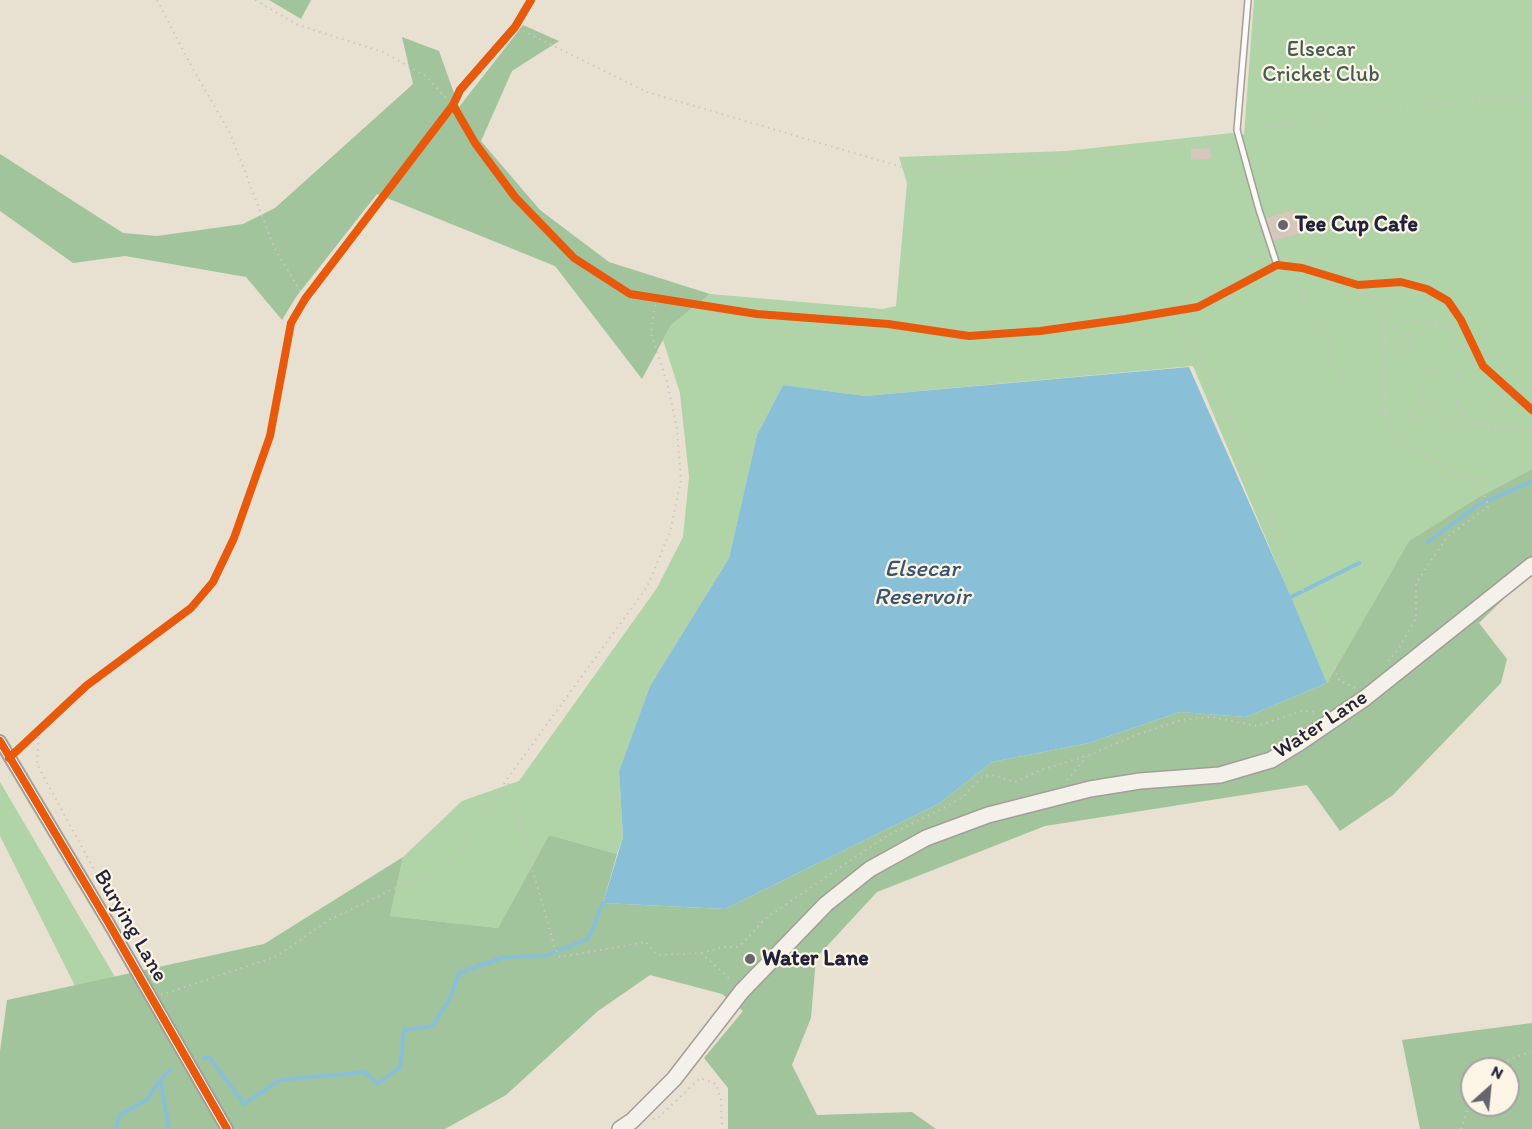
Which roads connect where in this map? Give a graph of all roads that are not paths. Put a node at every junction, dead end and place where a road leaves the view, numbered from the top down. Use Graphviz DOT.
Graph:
graph roads {
  1 [pos="531,0"];
  2 [pos="1248,0"];
  3 [pos="453,105"];
  4 [pos="1276,265"];
  5 [pos="1532,565"];
  6 [pos="0,741"];
  7 [pos="626,1125"];
  8 [pos="227,1129"];
  1 -- 3 [label="lane"];
  2 -- 4 [label="lane"];
  5 -- 7 [label="street, Water Lane"];
  6 -- 8 [label="street, Burying Lane"];
}
